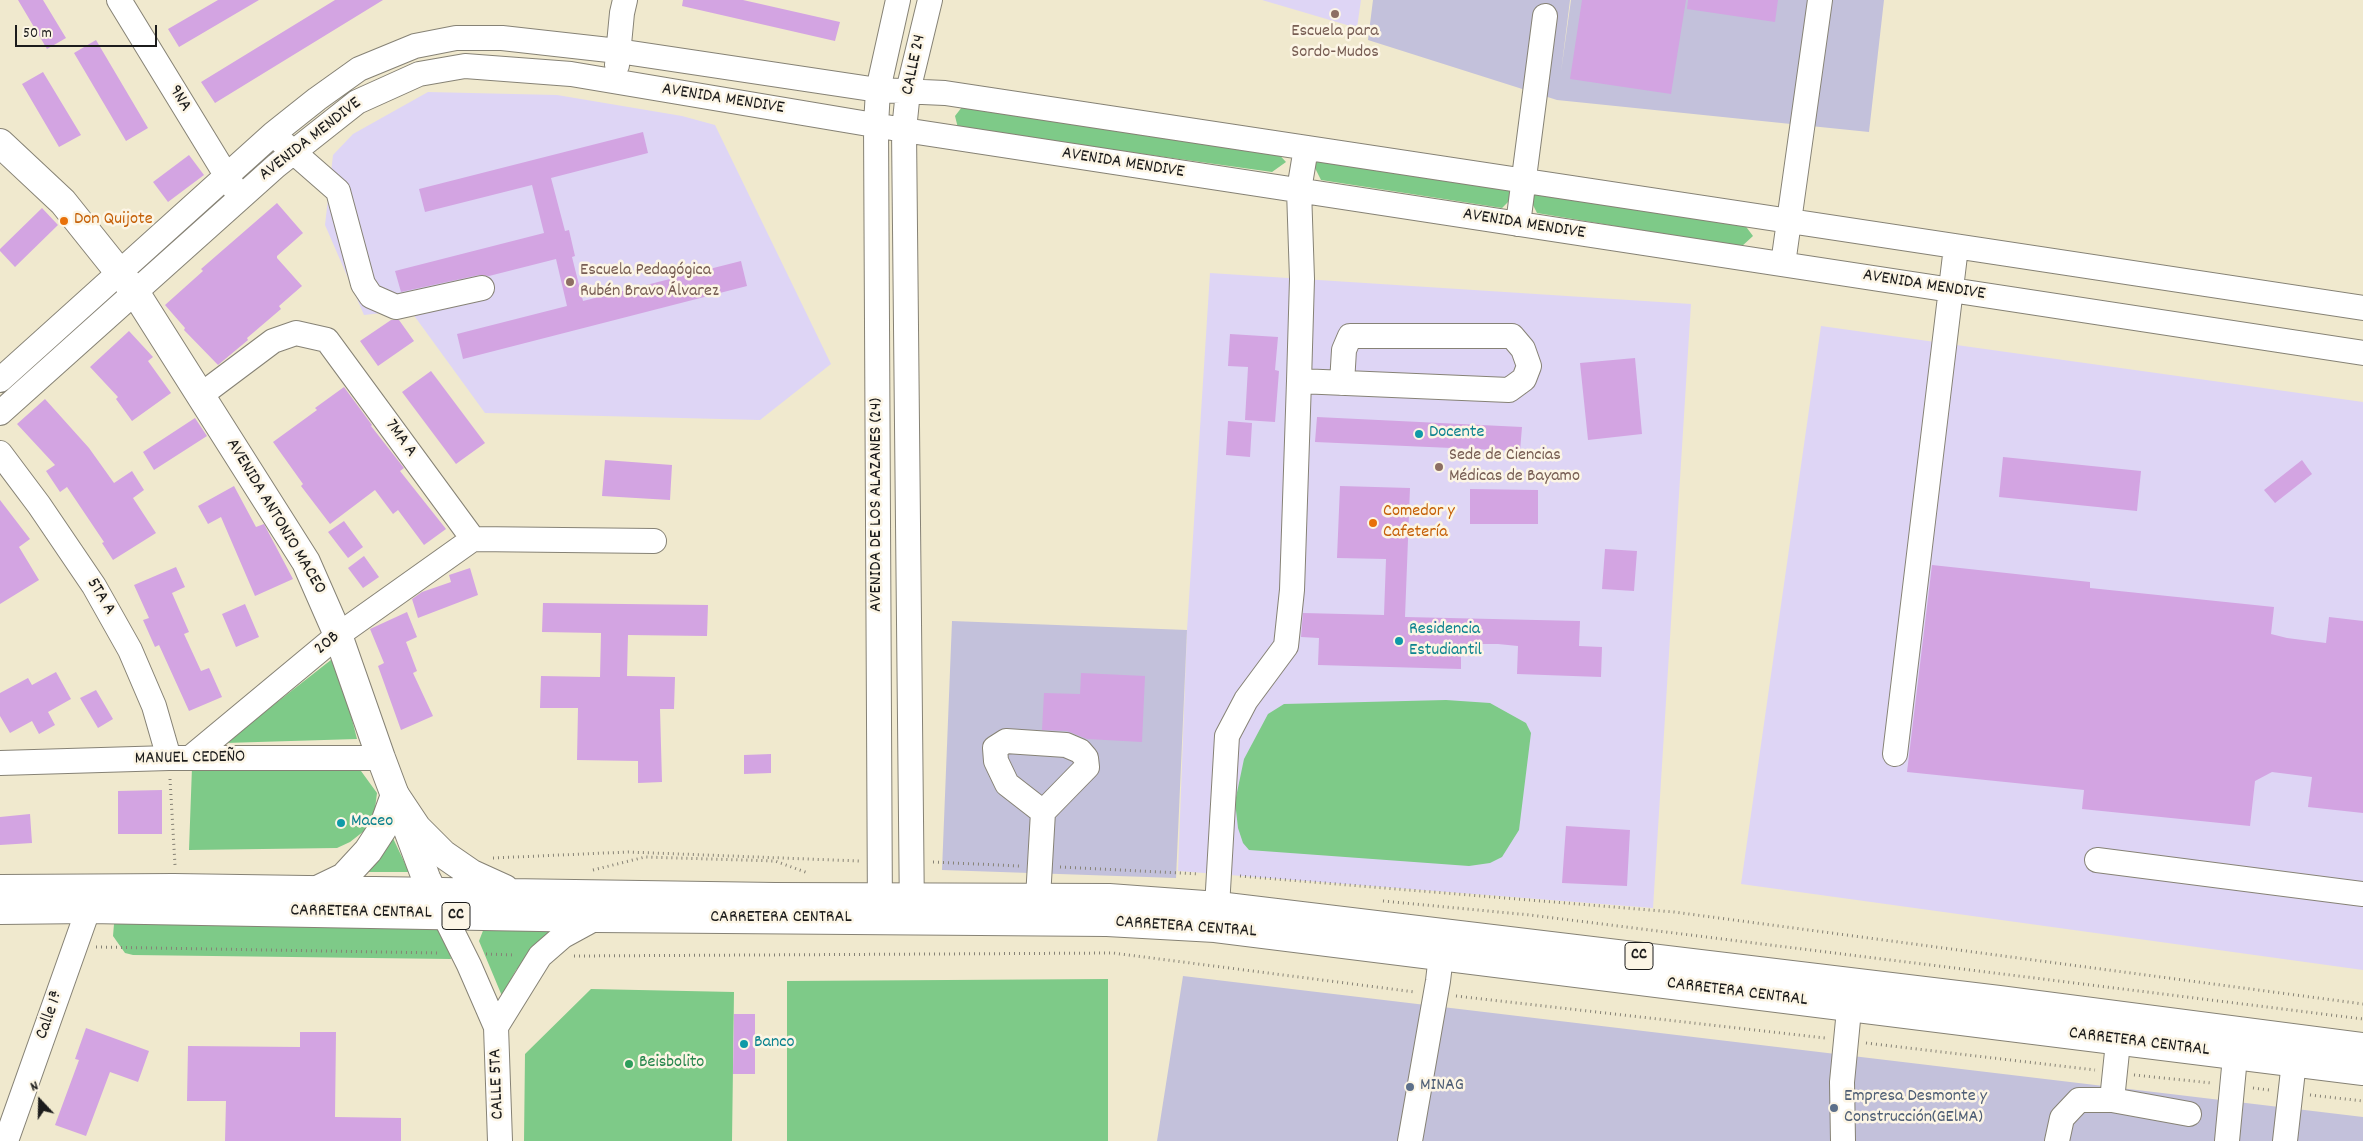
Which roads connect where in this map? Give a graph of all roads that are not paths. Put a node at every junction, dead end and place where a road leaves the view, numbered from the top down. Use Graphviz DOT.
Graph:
graph roads {
  1 [pos="626,0"];
  2 [pos="898,0"];
  3 [pos="930,0"];
  4 [pos="1820,0"];
  5 [pos="126,2"];
  6 [pos="1545,16"];
  7 [pos="618,51"];
  8 [pos="616,82"];
  9 [pos="878,90"];
  10 [pos="908,91"];
  11 [pos="876,125"];
  12 [pos="904,130"];
  13 [pos="273,134"];
  14 [pos="0,143"];
  15 [pos="1306,148"];
  16 [pos="293,152"];
  17 [pos="225,177"];
  18 [pos="1524,181"];
  19 [pos="1299,190"];
  20 [pos="240,197"];
  21 [pos="1790,221"];
  22 [pos="1518,224"];
  23 [pos="1956,247"];
  24 [pos="1783,264"];
  25 [pos="127,282"];
  26 [pos="482,288"];
  27 [pos="1951,290"];
  28 [pos="2363,308"];
  29 [pos="2363,353"];
  30 [pos="0,380"];
  31 [pos="1299,381"];
  32 [pos="1342,383"];
  33 [pos="201,395"];
  34 [pos="0,413"];
  35 [pos="0,453"];
  36 [pos="473,539"];
  37 [pos="654,541"];
  38 [pos="338,635"];
  39 [pos="1894,754"];
  40 [pos="179,758"];
  41 [pos="381,758"];
  42 [pos="0,763"];
  43 [pos="395,795"];
  44 [pos="1043,812"];
  45 [pos="2096,860"];
  46 [pos="0,889"];
  47 [pos="312,892"];
  48 [pos="529,894"];
  49 [pos="2363,894"];
  50 [pos="92,898"];
  51 [pos="1038,898"];
  52 [pos="439,904"];
  53 [pos="880,908"];
  54 [pos="912,909"];
  55 [pos="0,910"];
  56 [pos="1217,917"];
  57 [pos="596,918"];
  58 [pos="1442,945"];
  59 [pos="1851,994"];
  60 [pos="496,1027"];
  61 [pos="2119,1028"];
  62 [pos="2236,1044"];
  63 [pos="2363,1048"];
  64 [pos="2295,1051"];
  65 [pos="2363,1071"];
  66 [pos="2112,1100"];
  67 [pos="2189,1114"];
  68 [pos="1840,1140"];
  69 [pos="6,1141"];
  70 [pos="500,1141"];
  71 [pos="1410,1141"];
  72 [pos="2057,1141"];
  73 [pos="2228,1141"];
  74 [pos="2285,1141"];
  1 -- 7 [label="street"];
  2 -- 9 [label="street, CALLE 24"];
  3 -- 10 [label="street, CALLE 24"];
  4 -- 21 [label="street"];
  5 -- 17 [label="street, 9NA"];
  6 -- 18 [label="street"];
  7 -- 8 [label="street"];
  7 -- 9 [label="street, AVENIDA MENDIVE"];
  7 -- 13 [label="street, AVENIDA MENDIVE"];
  8 -- 11 [label="street, AVENIDA MENDIVE"];
  8 -- 16 [label="street, AVENIDA MENDIVE"];
  9 -- 10 [label="street, AVENIDA MENDIVE"];
  9 -- 11 [label="street, AVENIDA DE LOS ALAZANES (24)"];
  10 -- 12 [label="street, CALLE 24"];
  10 -- 15 [label="street, AVENIDA MENDIVE"];
  11 -- 12 [label="street, AVENIDA MENDIVE"];
  11 -- 53 [label="street, AVENIDA DE LOS ALAZANES (24)"];
  12 -- 19 [label="street, AVENIDA MENDIVE"];
  12 -- 54 [label="street, AVENIDA DE LOS ALAZANES (24)"];
  13 -- 16 [label="street"];
  13 -- 17 [label="street, AVENIDA MENDIVE"];
  14 -- 25 [label="main road, AVENIDA ANTONIO MACEO"];
  15 -- 18 [label="street, AVENIDA MENDIVE"];
  15 -- 19 [label="street"];
  16 -- 20 [label="street, AVENIDA MENDIVE"];
  16 -- 26 [label="street"];
  17 -- 20 [label="street, 9NA"];
  17 -- 25 [label="street, AVENIDA MENDIVE"];
  18 -- 21 [label="street, AVENIDA MENDIVE"];
  18 -- 22 [label="street"];
  19 -- 22 [label="street, AVENIDA MENDIVE"];
  19 -- 31 [label="street"];
  20 -- 25 [label="street, AVENIDA MENDIVE"];
  21 -- 23 [label="street, AVENIDA MENDIVE"];
  21 -- 24 [label="street"];
  22 -- 24 [label="street, AVENIDA MENDIVE"];
  23 -- 27 [label="street"];
  23 -- 28 [label="street, AVENIDA MENDIVE"];
  24 -- 27 [label="street, AVENIDA MENDIVE"];
  25 -- 30 [label="street, AVENIDA MENDIVE"];
  25 -- 33 [label="main road, AVENIDA ANTONIO MACEO"];
  25 -- 34 [label="street, AVENIDA MENDIVE"];
  27 -- 29 [label="street, AVENIDA MENDIVE"];
  27 -- 39 [label="street"];
  31 -- 32 [label="street"];
  31 -- 56 [label="street"];
  32 -- 32 [label="street"];
  33 -- 36 [label="street, 7MA A"];
  33 -- 38 [label="main road, AVENIDA ANTONIO MACEO"];
  35 -- 40 [label="street, 5TA A"];
  36 -- 37 [label="street"];
  36 -- 38 [label="street, 20B"];
  38 -- 40 [label="street, 20B"];
  38 -- 41 [label="main road, AVENIDA ANTONIO MACEO"];
  40 -- 41 [label="street, MANUEL CEDEÑO"];
  40 -- 42 [label="street, MANUEL CEDEÑO"];
  41 -- 43 [label="main road, AVENIDA ANTONIO MACEO"];
  43 -- 47 [label="main road"];
  43 -- 48 [label="main road"];
  43 -- 52 [label="main road, AVENIDA ANTONIO MACEO"];
  44 -- 51 [label="street"];
  45 -- 49 [label="street"];
  46 -- 50 [label="main road, CARRETERA CENTRAL / CC"];
  47 -- 50 [label="main road, CARRETERA CENTRAL / CC"];
  47 -- 52 [label="main road, CARRETERA CENTRAL / CC"];
  48 -- 52 [label="main road, CARRETERA CENTRAL / CC"];
  48 -- 53 [label="main road, CARRETERA CENTRAL / CC"];
  50 -- 52 [label="main road, CARRETERA CENTRAL / CC"];
  50 -- 55 [label="main road, CARRETERA CENTRAL / CC"];
  50 -- 69 [label="street, Calle 1ª"];
  51 -- 54 [label="main road, CARRETERA CENTRAL / CC"];
  51 -- 56 [label="main road, CARRETERA CENTRAL / CC"];
  52 -- 57 [label="main road, CARRETERA CENTRAL / CC"];
  52 -- 60 [label="street, AVENIDA ANTONIO MACEO"];
  53 -- 54 [label="main road, CARRETERA CENTRAL / CC"];
  53 -- 57 [label="main road, CARRETERA CENTRAL / CC"];
  54 -- 56 [label="main road, CARRETERA CENTRAL / CC"];
  56 -- 58 [label="main road, CARRETERA CENTRAL / CC"];
  57 -- 60 [label="street"];
  58 -- 59 [label="main road, CARRETERA CENTRAL / CC"];
  58 -- 71 [label="street"];
  59 -- 61 [label="main road, CARRETERA CENTRAL / CC"];
  59 -- 68 [label="street"];
  60 -- 70 [label="street, CALLE 5TA"];
  61 -- 62 [label="main road, CARRETERA CENTRAL / CC"];
  61 -- 66 [label="street"];
  62 -- 64 [label="main road, CARRETERA CENTRAL / CC"];
  62 -- 73 [label="street"];
  63 -- 64 [label="main road, CARRETERA CENTRAL / CC"];
  64 -- 65 [label="main road, CARRETERA CENTRAL / CC"];
  64 -- 74 [label="street"];
  66 -- 67 [label="street"];
  66 -- 72 [label="street"];
}
